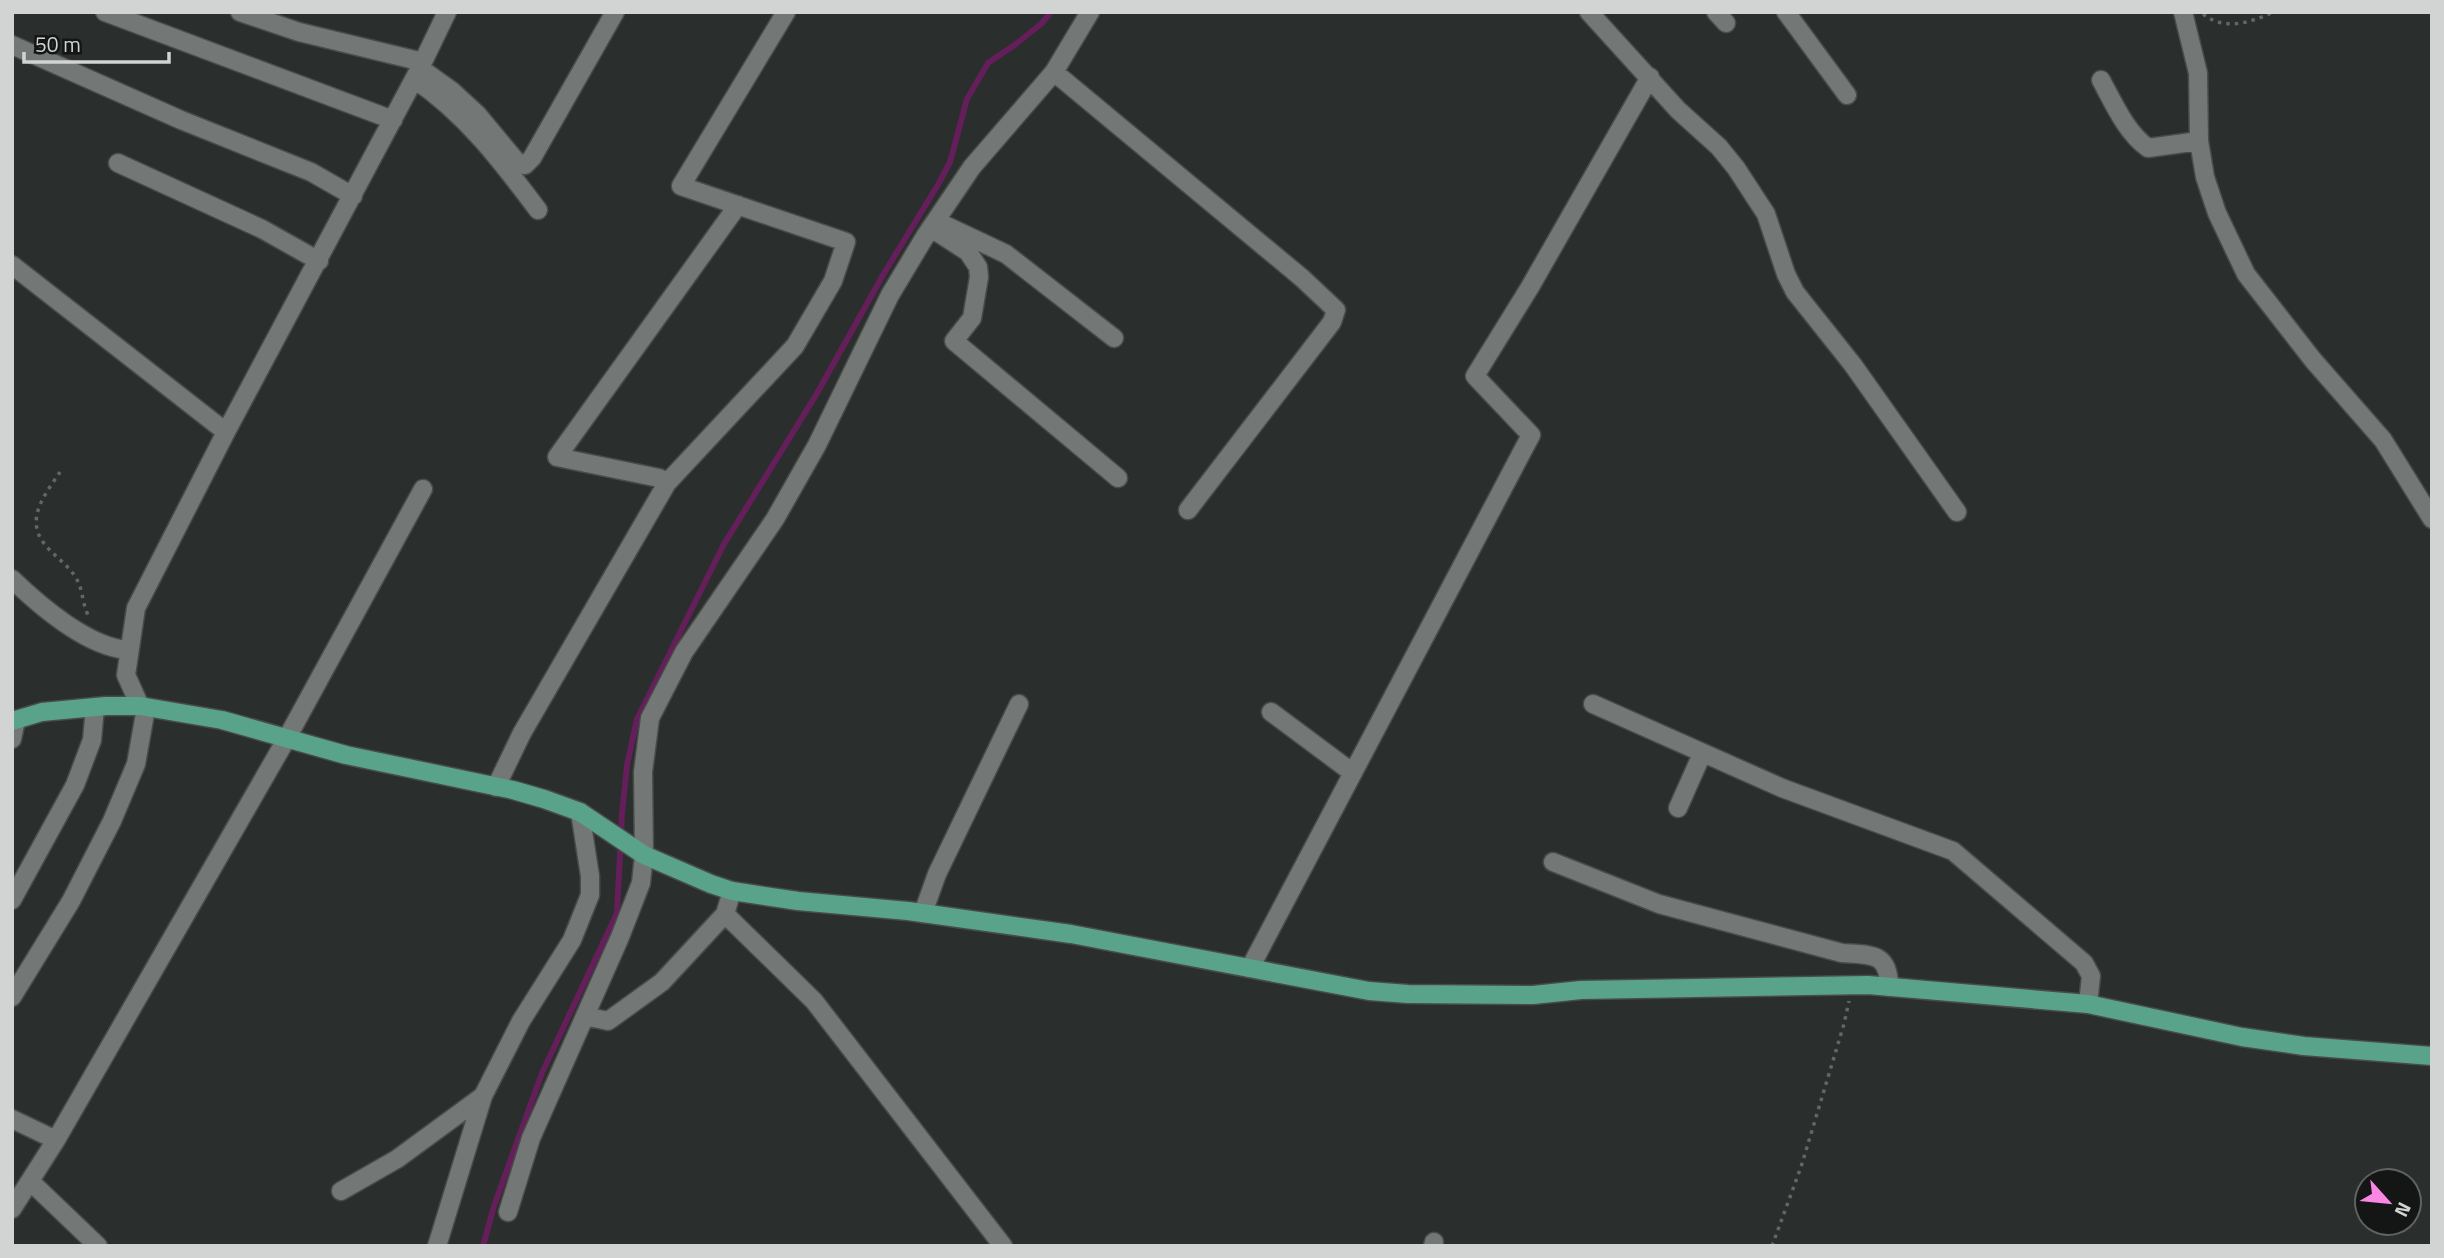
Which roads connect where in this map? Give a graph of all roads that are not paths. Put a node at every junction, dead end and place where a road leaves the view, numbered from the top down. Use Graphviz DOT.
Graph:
graph roads {
  1 [pos="105,12"];
  2 [pos="240,12"];
  3 [pos="447,12"];
  4 [pos="615,12"];
  5 [pos="786,12"];
  6 [pos="1090,12"];
  7 [pos="1588,12"];
  8 [pos="1786,12"];
  9 [pos="2183,12"];
  10 [pos="12,45"];
  11 [pos="419,69"];
  12 [pos="1054,72"];
  13 [pos="1650,77"];
  14 [pos="2101,80"];
  15 [pos="1846,95"];
  16 [pos="393,120"];
  17 [pos="2199,141"];
  18 [pos="118,163"];
  19 [pos="353,196"];
  20 [pos="738,205"];
  21 [pos="538,210"];
  22 [pos="934,225"];
  23 [pos="319,261"];
  24 [pos="12,265"];
  25 [pos="1114,338"];
  26 [pos="226,432"];
  27 [pos="1118,478"];
  28 [pos="667,483"];
  29 [pos="424,489"];
  30 [pos="1188,510"];
  31 [pos="1957,512"];
  32 [pos="2432,519"];
  33 [pos="12,579"];
  34 [pos="129,650"];
  35 [pos="1019,704"];
  36 [pos="1593,705"];
  37 [pos="95,707"];
  38 [pos="143,707"];
  39 [pos="1271,712"];
  40 [pos="14,721"];
  41 [pos="287,738"];
  42 [pos="12,739"];
  43 [pos="1702,754"];
  44 [pos="1353,773"];
  45 [pos="496,787"];
  46 [pos="1678,808"];
  47 [pos="580,812"];
  48 [pos="644,855"];
  49 [pos="1553,862"];
  50 [pos="732,891"];
  51 [pos="12,900"];
  52 [pos="923,913"];
  53 [pos="725,914"];
  54 [pos="1250,968"];
  55 [pos="1889,987"];
  56 [pos="12,997"];
  57 [pos="2088,1004"];
  58 [pos="585,1016"];
  59 [pos="2432,1056"];
  60 [pos="483,1096"];
  61 [pos="12,1119"];
  62 [pos="55,1140"];
  63 [pos="30,1181"];
  64 [pos="341,1191"];
  65 [pos="12,1209"];
  66 [pos="508,1212"];
  67 [pos="98,1246"];
  68 [pos="437,1246"];
  69 [pos="1003,1246"];
  1 -- 16 [label="street"];
  2 -- 11 [label="street"];
  3 -- 11 [label="street"];
  4 -- 11 [label="street"];
  5 -- 20 [label="street"];
  6 -- 12 [label="street"];
  7 -- 13 [label="street"];
  8 -- 15 [label="street"];
  9 -- 17 [label="street"];
  10 -- 19 [label="street"];
  11 -- 16 [label="street"];
  11 -- 21 [label="street"];
  12 -- 22 [label="street"];
  12 -- 30 [label="street"];
  13 -- 31 [label="street"];
  13 -- 44 [label="street"];
  14 -- 17 [label="street"];
  16 -- 19 [label="street"];
  17 -- 32 [label="street"];
  18 -- 23 [label="street"];
  19 -- 23 [label="street"];
  20 -- 28 [label="street"];
  20 -- 28 [label="street"];
  22 -- 25 [label="street"];
  22 -- 27 [label="street"];
  22 -- 48 [label="street"];
  23 -- 26 [label="street"];
  24 -- 26 [label="street"];
  26 -- 34 [label="street"];
  28 -- 45 [label="street"];
  29 -- 41 [label="street"];
  33 -- 34 [label="street"];
  34 -- 38 [label="street"];
  35 -- 52 [label="street"];
  36 -- 43 [label="street"];
  37 -- 38 [label="main road"];
  37 -- 40 [label="main road"];
  37 -- 51 [label="street"];
  38 -- 41 [label="main road"];
  38 -- 56 [label="street"];
  39 -- 44 [label="street"];
  40 -- 42 [label="street"];
  41 -- 45 [label="main road"];
  41 -- 62 [label="street"];
  43 -- 46 [label="street"];
  43 -- 57 [label="street"];
  44 -- 54 [label="street"];
  45 -- 47 [label="main road"];
  47 -- 48 [label="main road"];
  47 -- 60 [label="street"];
  48 -- 50 [label="main road"];
  48 -- 58 [label="street"];
  49 -- 55 [label="street"];
  50 -- 52 [label="main road"];
  50 -- 53 [label="street"];
  52 -- 54 [label="main road"];
  53 -- 58 [label="street"];
  53 -- 69 [label="street"];
  54 -- 55 [label="main road"];
  55 -- 57 [label="main road"];
  57 -- 59 [label="main road"];
  58 -- 66 [label="street"];
  60 -- 64 [label="street"];
  60 -- 68 [label="street"];
  61 -- 62 [label="street"];
  62 -- 63 [label="street"];
  63 -- 65 [label="street"];
  63 -- 67 [label="street"];
}
